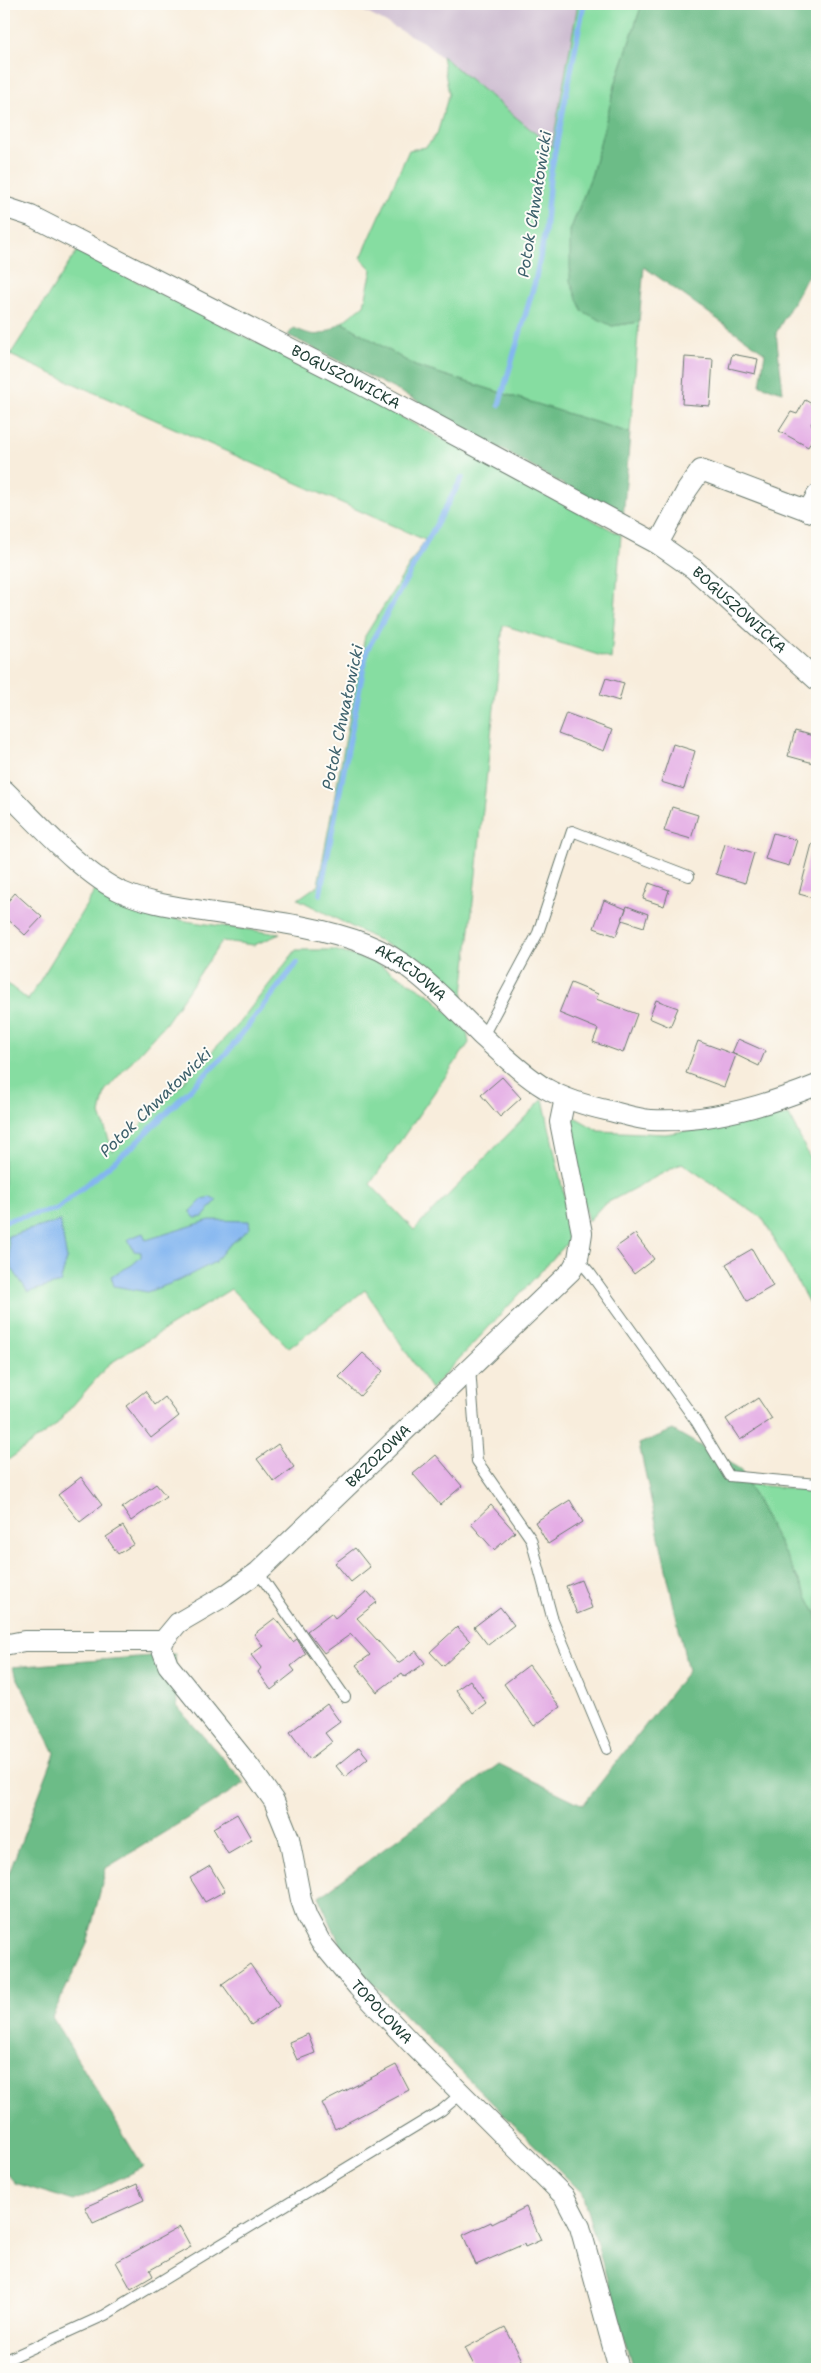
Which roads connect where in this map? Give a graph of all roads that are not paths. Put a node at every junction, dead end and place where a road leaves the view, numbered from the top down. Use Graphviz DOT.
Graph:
graph roads {
  1 [pos="4,196"];
  2 [pos="4,208"];
  3 [pos="31,216"];
  4 [pos="814,506"];
  5 [pos="658,544"];
  6 [pos="817,680"];
  7 [pos="4,790"];
  8 [pos="689,876"];
  9 [pos="483,1036"];
  10 [pos="817,1085"];
  11 [pos="565,1098"];
  12 [pos="578,1259"];
  13 [pos="470,1367"];
  14 [pos="817,1484"];
  15 [pos="258,1572"];
  16 [pos="163,1641"];
  17 [pos="4,1645"];
  18 [pos="345,1697"];
  19 [pos="607,1749"];
  20 [pos="462,2094"];
  21 [pos="4,2361"];
  22 [pos="619,2369"];
  1 -- 3 [label="street, BOGUSZOWICKA"];
  2 -- 3 [label="street, BOGUSZOWICKA"];
  3 -- 5 [label="street, BOGUSZOWICKA"];
  4 -- 5 [label="street"];
  5 -- 6 [label="street, BOGUSZOWICKA"];
  7 -- 9 [label="street, AKACJOWA"];
  8 -- 9 [label="lane"];
  9 -- 11 [label="street, AKACJOWA"];
  10 -- 11 [label="street, AKACJOWA"];
  11 -- 12 [label="street, BRZOZOWA"];
  12 -- 13 [label="street, BRZOZOWA"];
  12 -- 14 [label="lane"];
  13 -- 15 [label="street, BRZOZOWA"];
  13 -- 19 [label="lane"];
  15 -- 16 [label="street, BRZOZOWA"];
  15 -- 18 [label="lane"];
  16 -- 17 [label="street"];
  16 -- 20 [label="street, TOPOLOWA"];
  20 -- 21 [label="lane"];
  20 -- 22 [label="street, TOPOLOWA"];
}
